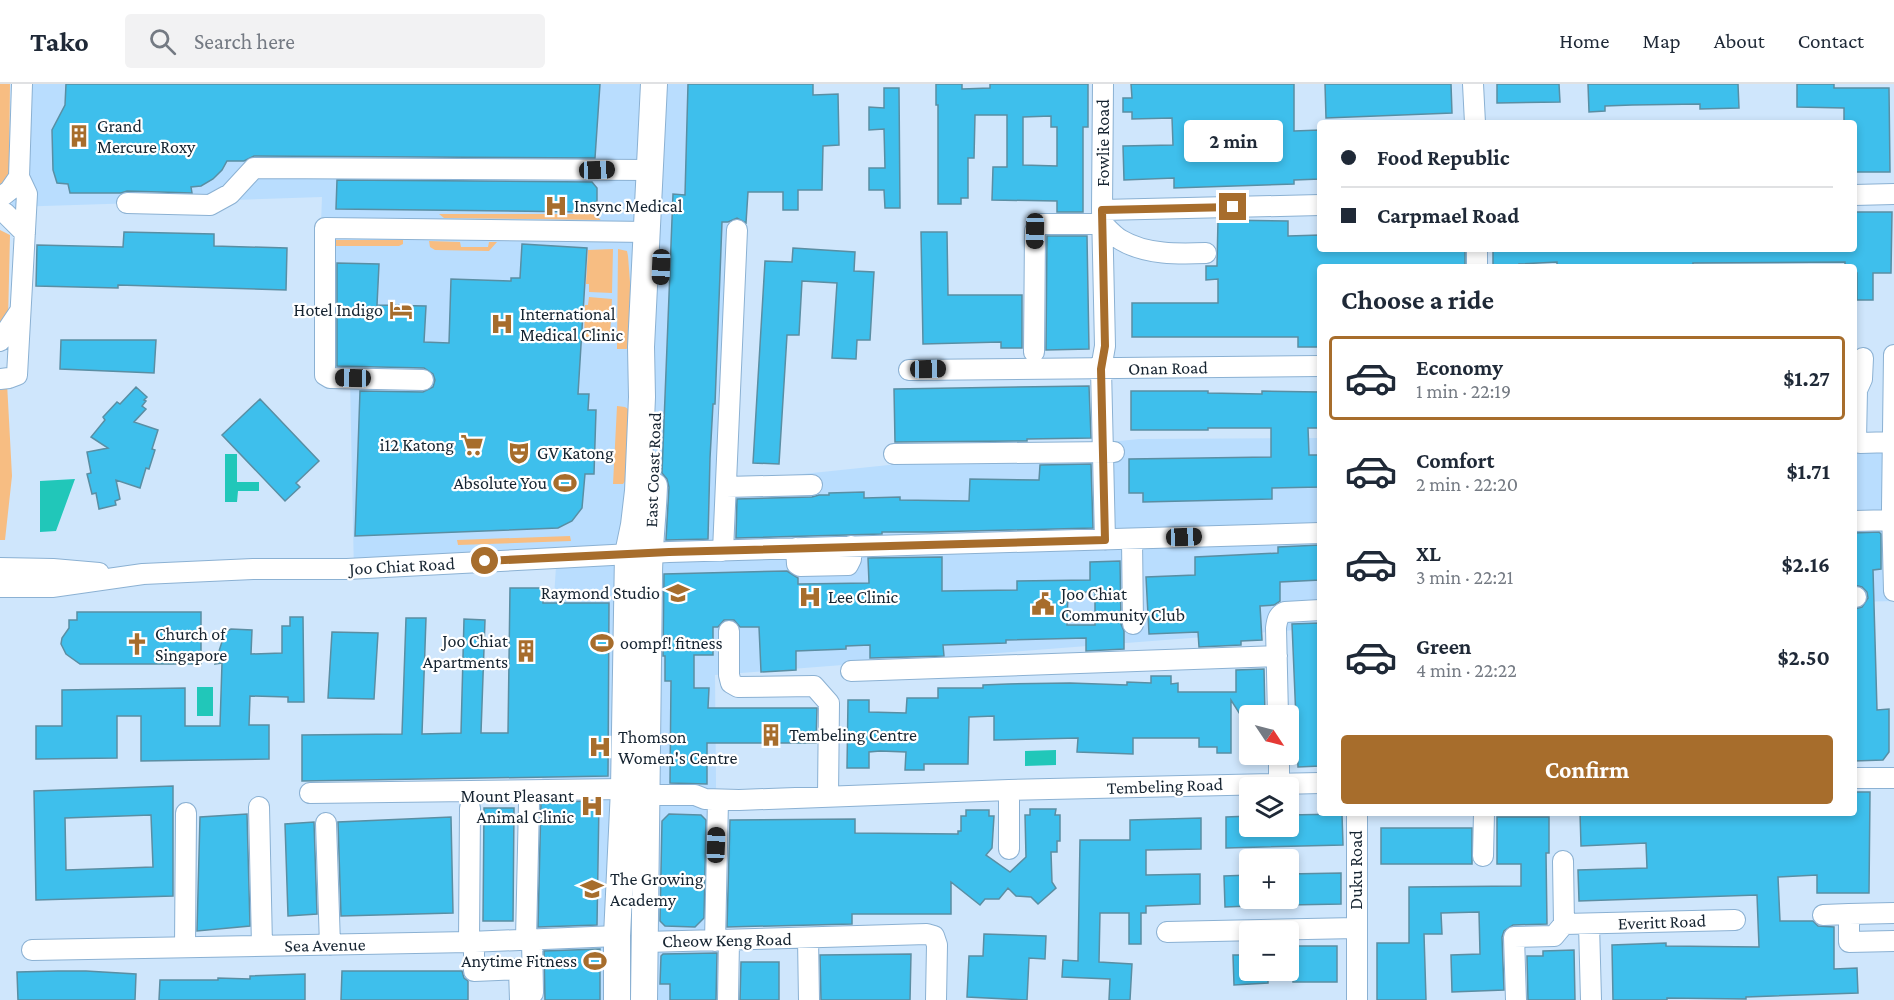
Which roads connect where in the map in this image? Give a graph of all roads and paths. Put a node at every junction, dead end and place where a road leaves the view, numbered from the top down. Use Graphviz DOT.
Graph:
graph roads {
  1 [pos="22,84"];
  2 [pos="654,84"];
  3 [pos="669,84"];
  4 [pos="1103,84"];
  5 [pos="1473,84"];
  6 [pos="1475,120"];
  7 [pos="651,170"];
  8 [pos="19,177"];
  9 [pos="1894,194"];
  10 [pos="1857,195"];
  11 [pos="0,198"];
  12 [pos="127,203"];
  13 [pos="1317,205"];
  14 [pos="0,211"];
  15 [pos="1102,217"];
  16 [pos="736,230"];
  17 [pos="648,232"];
  18 [pos="25,233"];
  19 [pos="1206,253"];
  20 [pos="20,311"];
  21 [pos="0,342"];
  22 [pos="1034,352"];
  23 [pos="1894,356"];
  24 [pos="1859,358"];
  25 [pos="1317,366"];
  26 [pos="1107,368"];
  27 [pos="909,370"];
  28 [pos="4,379"];
  29 [pos="423,380"];
  30 [pos="1857,390"];
  31 [pos="1857,441"];
  32 [pos="1893,443"];
  33 [pos="1109,453"];
  34 [pos="894,454"];
  35 [pos="812,485"];
  36 [pos="726,487"];
  37 [pos="1893,520"];
  38 [pos="1857,521"];
  39 [pos="1317,533"];
  40 [pos="1117,540"];
  41 [pos="723,551"];
  42 [pos="639,553"];
  43 [pos="0,568"];
  44 [pos="131,576"];
  45 [pos="0,587"];
  46 [pos="1894,591"];
  47 [pos="1317,610"];
  48 [pos="1133,624"];
  49 [pos="729,631"];
  50 [pos="1277,656"];
  51 [pos="850,671"];
  52 [pos="1278,705"];
  53 [pos="1857,778"];
  54 [pos="1894,778"];
  55 [pos="1299,783"];
  56 [pos="1317,783"];
  57 [pos="1239,784"];
  58 [pos="1009,790"];
  59 [pos="310,793"];
  60 [pos="640,796"];
  61 [pos="828,796"];
  62 [pos="711,800"];
  63 [pos="529,803"];
  64 [pos="259,807"];
  65 [pos="470,808"];
  66 [pos="186,813"];
  67 [pos="1357,816"];
  68 [pos="1484,816"];
  69 [pos="326,824"];
  70 [pos="1009,849"];
  71 [pos="1483,856"];
  72 [pos="1563,861"];
  73 [pos="1894,913"];
  74 [pos="1848,914"];
  75 [pos="1823,915"];
  76 [pos="1735,920"];
  77 [pos="1563,924"];
  78 [pos="1590,924"];
  79 [pos="1356,928"];
  80 [pos="1167,932"];
  81 [pos="617,936"];
  82 [pos="808,938"];
  83 [pos="529,939"];
  84 [pos="722,940"];
  85 [pos="1894,940"];
  86 [pos="471,942"];
  87 [pos="646,942"];
  88 [pos="330,945"];
  89 [pos="262,946"];
  90 [pos="185,947"];
  91 [pos="32,950"];
  92 [pos="520,1000"];
  93 [pos="533,1000"];
  94 [pos="617,1000"];
  95 [pos="644,1000"];
  96 [pos="728,1000"];
  97 [pos="809,1000"];
  98 [pos="936,1000"];
  99 [pos="1357,1000"];
  100 [pos="1516,1000"];
  101 [pos="1591,1000"];
  1 -- 8 [label="street"];
  2 -- 7 [label="main road, East Coast Road"];
  3 -- 42 [label="main road, East Coast Road"];
  4 -- 15 [label="street, Fowlie Road"];
  5 -- 6 [label="street"];
  7 -- 12 [label="street"];
  7 -- 17 [label="main road, East Coast Road"];
  8 -- 11 [label="street"];
  8 -- 18 [label="street"];
  9 -- 10 [label="street"];
  13 -- 15 [label="street"];
  14 -- 18 [label="street"];
  15 -- 19 [label="street"];
  15 -- 22 [label="street"];
  15 -- 26 [label="street, Fowlie Road"];
  16 -- 36 [label="street"];
  17 -- 29 [label="street"];
  17 -- 42 [label="main road, East Coast Road"];
  18 -- 20 [label="street"];
  20 -- 21 [label="street"];
  20 -- 28 [label="street"];
  23 -- 24 [label="street"];
  23 -- 32 [label="street"];
  24 -- 30 [label="street"];
  25 -- 26 [label="street, Onan Road"];
  26 -- 27 [label="street, Onan Road"];
  26 -- 33 [label="street, Fowlie Road"];
  31 -- 32 [label="street"];
  32 -- 37 [label="street"];
  33 -- 34 [label="street"];
  33 -- 40 [label="street, Fowlie Road"];
  35 -- 36 [label="street"];
  36 -- 41 [label="street"];
  37 -- 38 [label="street"];
  37 -- 46 [label="street"];
  39 -- 40 [label="street, Joo Chiat Road"];
  40 -- 41 [label="street, Joo Chiat Road"];
  40 -- 48 [label="street, Fowlie Road"];
  41 -- 42 [label="street, Joo Chiat Road"];
  42 -- 44 [label="street, Joo Chiat Road"];
  42 -- 60 [label="main road, East Coast Road"];
  43 -- 44 [label="street, Joo Chiat Road"];
  44 -- 45 [label="street, Joo Chiat Road"];
  47 -- 50 [label="street"];
  49 -- 61 [label="street"];
  50 -- 51 [label="street"];
  50 -- 52 [label="street"];
  53 -- 54 [label="street"];
  55 -- 56 [label="street, Tembeling Road"];
  57 -- 58 [label="street, Tembeling Road"];
  58 -- 61 [label="street, Tembeling Road"];
  58 -- 70 [label="street"];
  59 -- 60 [label="street"];
  60 -- 62 [label="street, Tembeling Road"];
  60 -- 81 [label="main road, East Coast Road"];
  60 -- 87 [label="main road, East Coast Road"];
  61 -- 62 [label="street, Tembeling Road"];
  62 -- 84 [label="street"];
  63 -- 83 [label="street"];
  64 -- 89 [label="street"];
  65 -- 86 [label="street"];
  66 -- 90 [label="street"];
  67 -- 79 [label="street, Duku Road"];
  68 -- 71 [label="street"];
  69 -- 88 [label="street"];
  72 -- 77 [label="street"];
  73 -- 74 [label="street"];
  74 -- 75 [label="street"];
  74 -- 85 [label="street"];
  76 -- 78 [label="street, Everitt Road"];
  77 -- 78 [label="street, Everitt Road"];
  77 -- 100 [label="street"];
  78 -- 101 [label="street"];
  79 -- 80 [label="street, Duku Road"];
  79 -- 99 [label="street, Duku Road"];
  81 -- 83 [label="street, Sea Avenue"];
  81 -- 94 [label="main road, East Coast Road"];
  82 -- 84 [label="street, Cheow Keng Road"];
  82 -- 97 [label="street, Cheow Keng Road"];
  82 -- 98 [label="street, Cheow Keng Road"];
  83 -- 86 [label="street, Sea Avenue"];
  83 -- 93 [label="street"];
  84 -- 87 [label="street, Cheow Keng Road"];
  84 -- 96 [label="street"];
  86 -- 88 [label="street, Sea Avenue"];
  86 -- 92 [label="street"];
  87 -- 95 [label="main road, East Coast Road"];
  88 -- 89 [label="street, Sea Avenue"];
  89 -- 90 [label="street, Sea Avenue"];
  90 -- 91 [label="street, Sea Avenue"];
}
